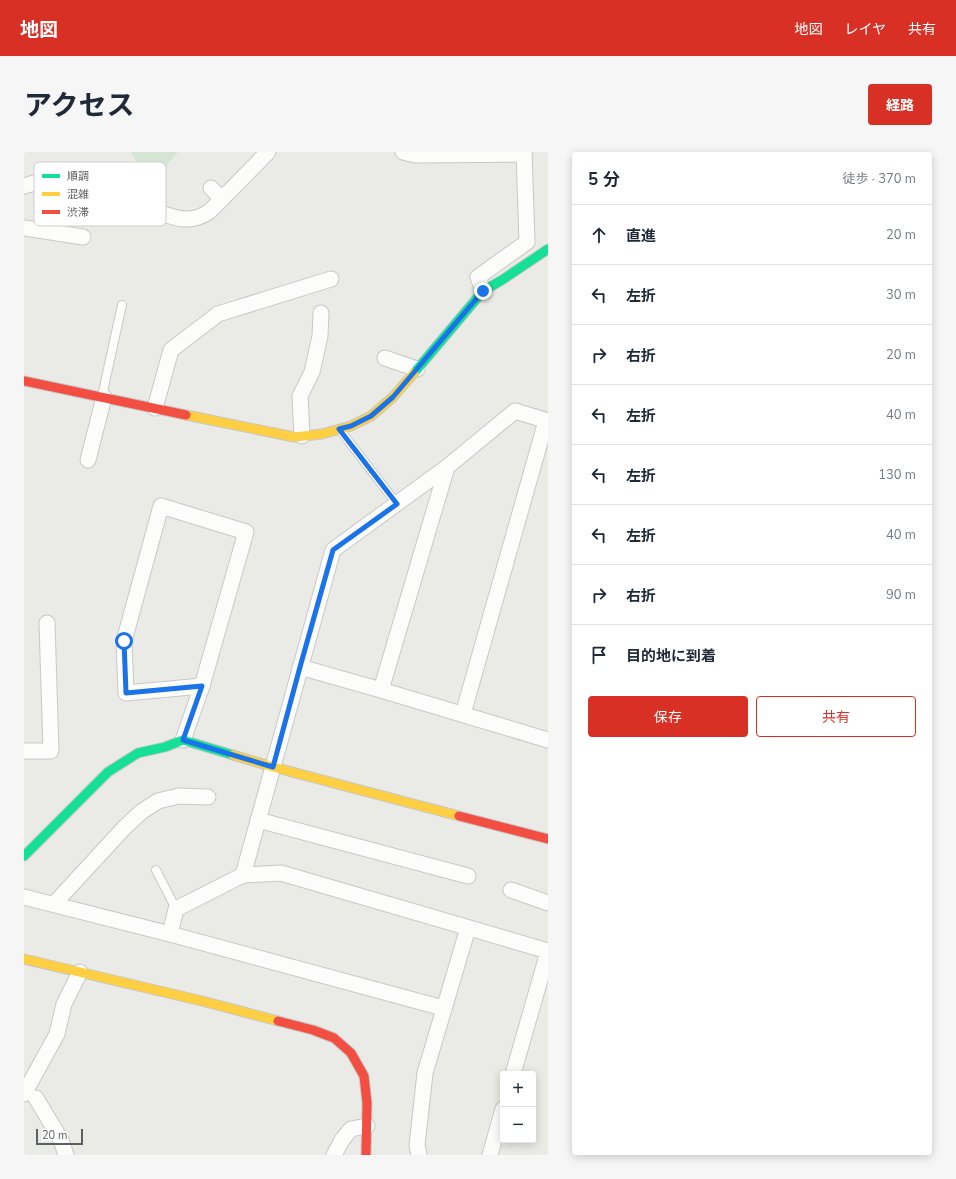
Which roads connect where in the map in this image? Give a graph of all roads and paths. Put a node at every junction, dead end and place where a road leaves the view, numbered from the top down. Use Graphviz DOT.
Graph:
graph roads {
  1 [pos="268,152"];
  2 [pos="404,152"];
  3 [pos="524,153"];
  4 [pos="34,183"];
  5 [pos="24,186"];
  6 [pos="211,188"];
  7 [pos="222,199"];
  8 [pos="166,214"];
  9 [pos="24,228"];
  10 [pos="83,237"];
  11 [pos="548,249"];
  12 [pos="331,279"];
  13 [pos="483,291"];
  14 [pos="122,305"];
  15 [pos="320,313"];
  16 [pos="385,358"];
  17 [pos="417,369"];
  18 [pos="24,381"];
  19 [pos="103,397"];
  20 [pos="155,408"];
  21 [pos="547,421"];
  22 [pos="339,429"];
  23 [pos="302,436"];
  24 [pos="88,460"];
  25 [pos="447,467"];
  26 [pos="397,504"];
  27 [pos="47,623"];
  28 [pos="300,667"];
  29 [pos="202,686"];
  30 [pos="381,690"];
  31 [pos="463,714"];
  32 [pos="183,740"];
  33 [pos="548,740"];
  34 [pos="24,751"];
  35 [pos="273,767"];
  36 [pos="208,797"];
  37 [pos="258,820"];
  38 [pos="548,839"];
  39 [pos="24,856"];
  40 [pos="156,870"];
  41 [pos="242,875"];
  42 [pos="468,876"];
  43 [pos="510,890"];
  44 [pos="24,897"];
  45 [pos="548,903"];
  46 [pos="54,904"];
  47 [pos="176,909"];
  48 [pos="468,928"];
  49 [pos="170,934"];
  50 [pos="548,952"];
  51 [pos="24,959"];
  52 [pos="80,972"];
  53 [pos="443,1008"];
  54 [pos="514,1071"];
  55 [pos="28,1095"];
  56 [pos="58,1113"];
  57 [pos="500,1120"];
  58 [pos="367,1126"];
  59 [pos="66,1155"];
  60 [pos="334,1155"];
  61 [pos="366,1155"];
  62 [pos="419,1155"];
  63 [pos="490,1155"];
  1 -- 7 [label="street"];
  2 -- 3 [label="street"];
  3 -- 13 [label="street"];
  4 -- 5 [label="street"];
  6 -- 7 [label="street"];
  7 -- 8 [label="street"];
  9 -- 10 [label="street"];
  11 -- 13 [label="street"];
  12 -- 20 [label="street"];
  13 -- 17 [label="street"];
  14 -- 19 [label="lane"];
  15 -- 23 [label="street"];
  16 -- 17 [label="street"];
  17 -- 22 [label="street"];
  18 -- 19 [label="street"];
  19 -- 20 [label="street"];
  19 -- 24 [label="street"];
  20 -- 23 [label="street"];
  21 -- 25 [label="street"];
  21 -- 31 [label="street"];
  22 -- 23 [label="street"];
  22 -- 26 [label="lane"];
  25 -- 26 [label="street"];
  25 -- 30 [label="street"];
  26 -- 28 [label="street"];
  27 -- 34 [label="street"];
  28 -- 30 [label="street"];
  28 -- 35 [label="street"];
  29 -- 29 [label="street"];
  29 -- 32 [label="street"];
  30 -- 31 [label="street"];
  31 -- 33 [label="street"];
  32 -- 35 [label="street"];
  32 -- 39 [label="street"];
  35 -- 37 [label="street"];
  35 -- 38 [label="street"];
  36 -- 46 [label="street"];
  37 -- 41 [label="street"];
  37 -- 42 [label="street"];
  40 -- 47 [label="lane"];
  41 -- 47 [label="street"];
  41 -- 48 [label="street"];
  43 -- 45 [label="street"];
  44 -- 46 [label="street"];
  46 -- 49 [label="street"];
  47 -- 49 [label="street"];
  48 -- 50 [label="street"];
  48 -- 53 [label="street"];
  49 -- 53 [label="street"];
  50 -- 54 [label="street"];
  51 -- 52 [label="street"];
  52 -- 55 [label="street"];
  52 -- 58 [label="street"];
  53 -- 62 [label="street"];
  55 -- 56 [label="street"];
  55 -- 59 [label="street"];
  57 -- 63 [label="street"];
  58 -- 60 [label="street"];
  58 -- 61 [label="street"];
}
